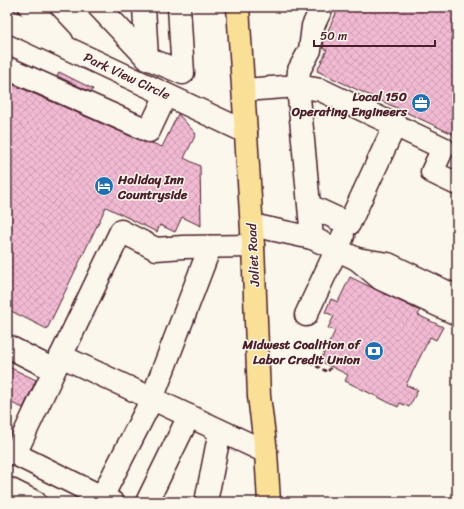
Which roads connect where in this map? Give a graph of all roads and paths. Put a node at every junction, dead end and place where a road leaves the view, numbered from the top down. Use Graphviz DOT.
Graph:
graph roads {
  1 [pos="30,7"];
  2 [pos="99,7"];
  3 [pos="144,7"];
  4 [pos="179,7"];
  5 [pos="238,7"];
  6 [pos="322,7"];
  7 [pos="7,20"];
  8 [pos="72,50"];
  9 [pos="147,58"];
  10 [pos="7,68"];
  11 [pos="298,86"];
  12 [pos="244,90"];
  13 [pos="166,95"];
  14 [pos="395,125"];
  15 [pos="246,132"];
  16 [pos="450,151"];
  17 [pos="457,184"];
  18 [pos="310,206"];
  19 [pos="252,224"];
  20 [pos="348,224"];
  21 [pos="312,238"];
  22 [pos="210,246"];
  23 [pos="253,246"];
  24 [pos="336,250"];
  25 [pos="357,260"];
  26 [pos="457,297"];
  27 [pos="457,314"];
  28 [pos="306,315"];
  29 [pos="7,346"];
  30 [pos="57,363"];
  31 [pos="310,363"];
  32 [pos="331,366"];
  33 [pos="152,399"];
  34 [pos="189,416"];
  35 [pos="220,431"];
  36 [pos="266,452"];
  37 [pos="11,453"];
  38 [pos="7,488"];
  39 [pos="107,500"];
  40 [pos="35,502"];
  41 [pos="147,502"];
  42 [pos="206,502"];
  43 [pos="269,502"];
  1 -- 8 [label="street"];
  2 -- 9 [label="street"];
  3 -- 9 [label="street"];
  4 -- 9 [label="street"];
  5 -- 12 [label="main road, Joliet Road"];
  6 -- 11 [label="street"];
  7 -- 8 [label="street, Park View Circle"];
  8 -- 13 [label="street, Park View Circle"];
  10 -- 13 [label="street"];
  11 -- 12 [label="street"];
  11 -- 14 [label="street"];
  11 -- 18 [label="street"];
  12 -- 15 [label="main road, Joliet Road"];
  13 -- 15 [label="street, Park View Circle"];
  14 -- 16 [label="street"];
  14 -- 20 [label="street"];
  15 -- 19 [label="main road, Joliet Road"];
  16 -- 17 [label="street"];
  18 -- 20 [label="street"];
  18 -- 21 [label="street"];
  19 -- 21 [label="street"];
  19 -- 23 [label="main road, Joliet Road"];
  20 -- 24 [label="street"];
  21 -- 24 [label="street"];
  22 -- 23 [label="street"];
  22 -- 30 [label="street"];
  22 -- 33 [label="street"];
  23 -- 36 [label="main road, Joliet Road"];
  24 -- 25 [label="street"];
  24 -- 28 [label="street"];
  25 -- 26 [label="street"];
  25 -- 27 [label="street"];
  29 -- 30 [label="street"];
  30 -- 33 [label="street"];
  30 -- 37 [label="street"];
  31 -- 32 [label="path"];
  33 -- 34 [label="street"];
  33 -- 39 [label="street"];
  34 -- 35 [label="street"];
  34 -- 41 [label="street"];
  35 -- 36 [label="street"];
  35 -- 42 [label="street"];
  36 -- 43 [label="main road, Joliet Road"];
  37 -- 39 [label="street"];
  38 -- 40 [label="street"];
}
